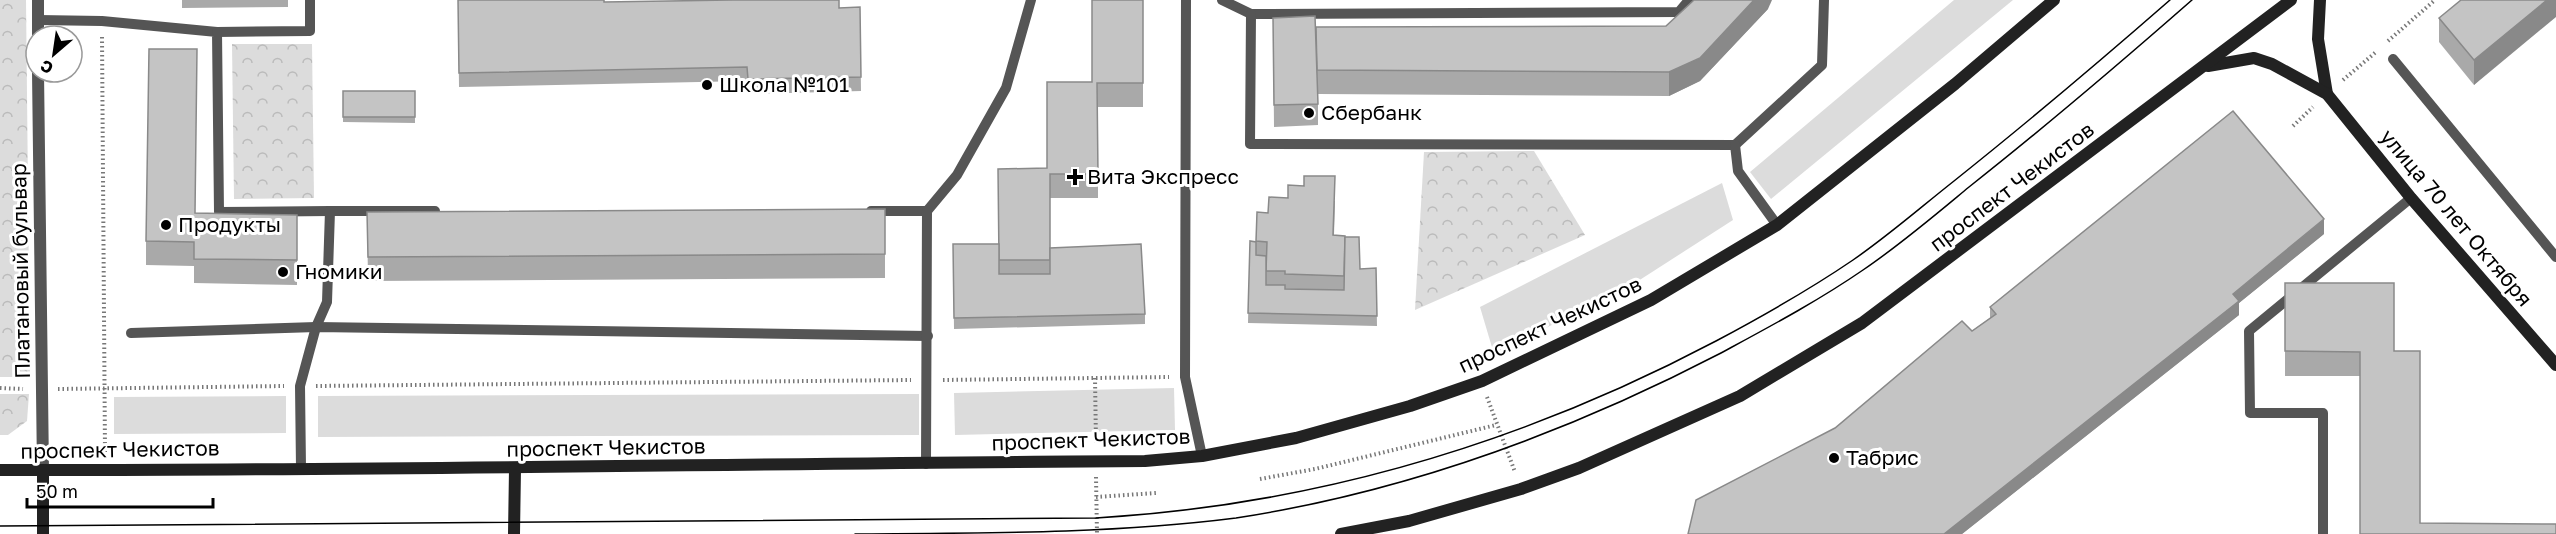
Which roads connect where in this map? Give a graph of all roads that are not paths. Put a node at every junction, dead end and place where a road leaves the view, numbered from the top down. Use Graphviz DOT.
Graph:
graph roads {
  1 [pos="38,0"];
  2 [pos="310,0"];
  3 [pos="1031,0"];
  4 [pos="1186,0"];
  5 [pos="1222,0"];
  6 [pos="1689,0"];
  7 [pos="1824,0"];
  8 [pos="2054,0"];
  9 [pos="2291,0"];
  10 [pos="2320,0"];
  11 [pos="1251,14"];
  12 [pos="38,20"];
  13 [pos="38,24"];
  14 [pos="217,32"];
  15 [pos="2393,59"];
  16 [pos="2204,68"];
  17 [pos="38,84"];
  18 [pos="2327,94"];
  19 [pos="1735,145"];
  20 [pos="2411,198"];
  21 [pos="330,211"];
  22 [pos="450,211"];
  23 [pos="855,211"];
  24 [pos="927,211"];
  25 [pos="1777,225"];
  26 [pos="2556,256"];
  27 [pos="316,327"];
  28 [pos="131,333"];
  29 [pos="928,336"];
  30 [pos="2556,365"];
  31 [pos="1202,456"];
  32 [pos="926,464"];
  33 [pos="301,468"];
  34 [pos="515,469"];
  35 [pos="0,470"];
  36 [pos="43,470"];
  37 [pos="43,534"];
  38 [pos="514,534"];
  39 [pos="1341,534"];
  40 [pos="2323,534"];
  1 -- 12 [label="street"];
  2 -- 14 [label="lane"];
  3 -- 24 [label="lane"];
  4 -- 31 [label="lane"];
  5 -- 11 [label="lane"];
  6 -- 11 [label="lane"];
  7 -- 19 [label="lane"];
  8 -- 25 [label="main road, проспект Чекистов"];
  9 -- 16 [label="main road, проспект Чекистов"];
  10 -- 18 [label="main road, улица 70 лет Октября"];
  11 -- 19 [label="lane"];
  12 -- 13 [label="street"];
  12 -- 14 [label="lane"];
  14 -- 21 [label="lane"];
  15 -- 26 [label="lane"];
  16 -- 18 [label="main road, улица 70 лет Октября"];
  16 -- 39 [label="main road, проспект Чекистов"];
  17 -- 36 [label="street, Платановый бульвар"];
  18 -- 20 [label="main road, улица 70 лет Октября"];
  19 -- 25 [label="lane"];
  20 -- 30 [label="main road, улица 70 лет Октября"];
  20 -- 40 [label="lane"];
  21 -- 22 [label="lane"];
  21 -- 27 [label="lane"];
  23 -- 24 [label="lane"];
  24 -- 29 [label="lane"];
  25 -- 31 [label="main road, проспект Чекистов"];
  27 -- 28 [label="lane"];
  27 -- 29 [label="lane"];
  27 -- 33 [label="lane"];
  29 -- 32 [label="lane"];
  31 -- 32 [label="main road, проспект Чекистов"];
  32 -- 34 [label="main road, проспект Чекистов"];
  33 -- 34 [label="main road, проспект Чекистов"];
  33 -- 36 [label="main road, проспект Чекистов"];
  34 -- 38 [label="main road"];
  35 -- 36 [label="main road, проспект Чекистов"];
  36 -- 37 [label="main road"];
}
